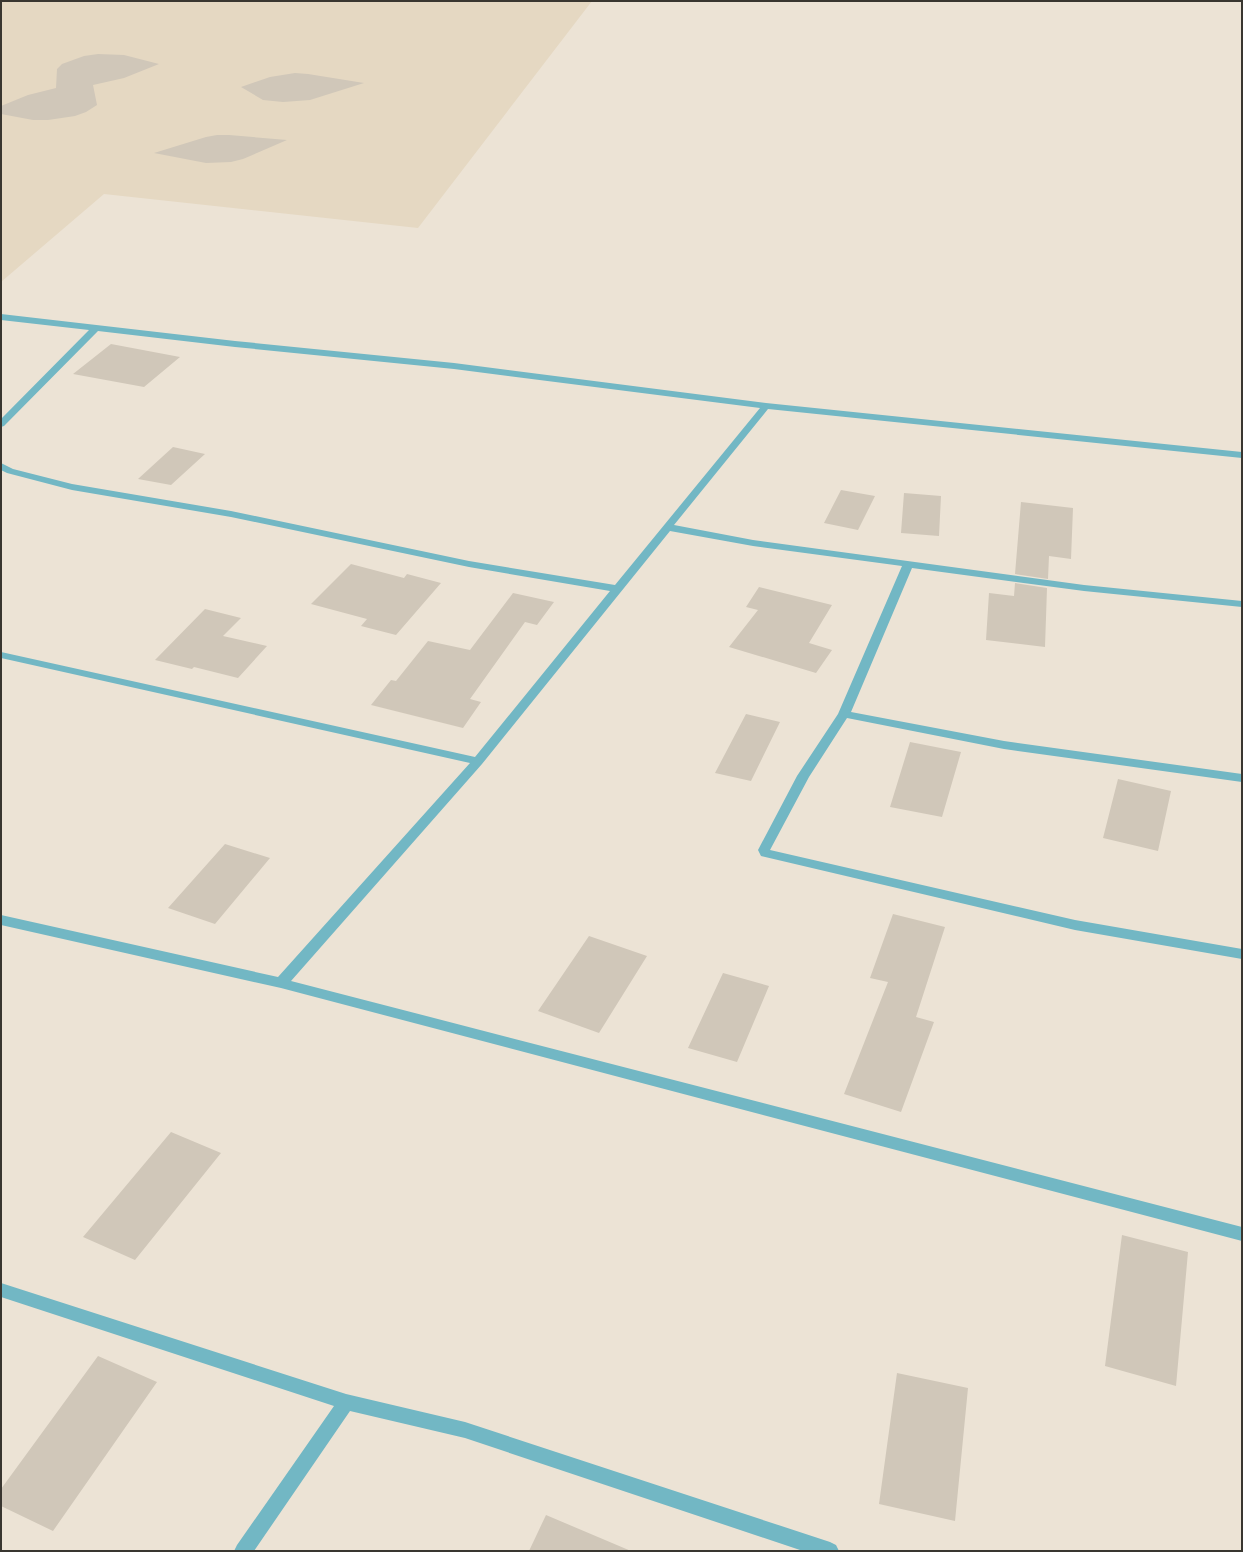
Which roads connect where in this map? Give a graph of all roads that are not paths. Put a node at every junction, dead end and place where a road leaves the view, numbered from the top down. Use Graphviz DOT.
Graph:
graph roads {
  1 [pos="1,317"];
  2 [pos="96,328"];
  3 [pos="766,406"];
  4 [pos="1,424"];
  5 [pos="1242,455"];
  6 [pos="1,466"];
  7 [pos="667,527"];
  8 [pos="908,564"];
  9 [pos="617,589"];
  10 [pos="1242,604"];
  11 [pos="1,655"];
  12 [pos="844,714"];
  13 [pos="478,761"];
  14 [pos="1242,778"];
  15 [pos="1,920"];
  16 [pos="1242,954"];
  17 [pos="281,984"];
  18 [pos="1242,1234"];
  19 [pos="1,1290"];
  20 [pos="346,1402"];
  21 [pos="819,1549"];
  22 [pos="243,1551"];
  1 -- 2 [label="street"];
  2 -- 3 [label="street"];
  2 -- 4 [label="street"];
  3 -- 5 [label="street"];
  3 -- 7 [label="street"];
  6 -- 9 [label="street"];
  7 -- 8 [label="street"];
  7 -- 9 [label="street"];
  8 -- 10 [label="street"];
  8 -- 12 [label="street"];
  9 -- 13 [label="street"];
  11 -- 13 [label="street"];
  12 -- 14 [label="street"];
  12 -- 16 [label="street"];
  13 -- 17 [label="street"];
  15 -- 17 [label="street"];
  17 -- 18 [label="street"];
  19 -- 20 [label="street"];
  20 -- 21 [label="street"];
  20 -- 22 [label="street"];
}
